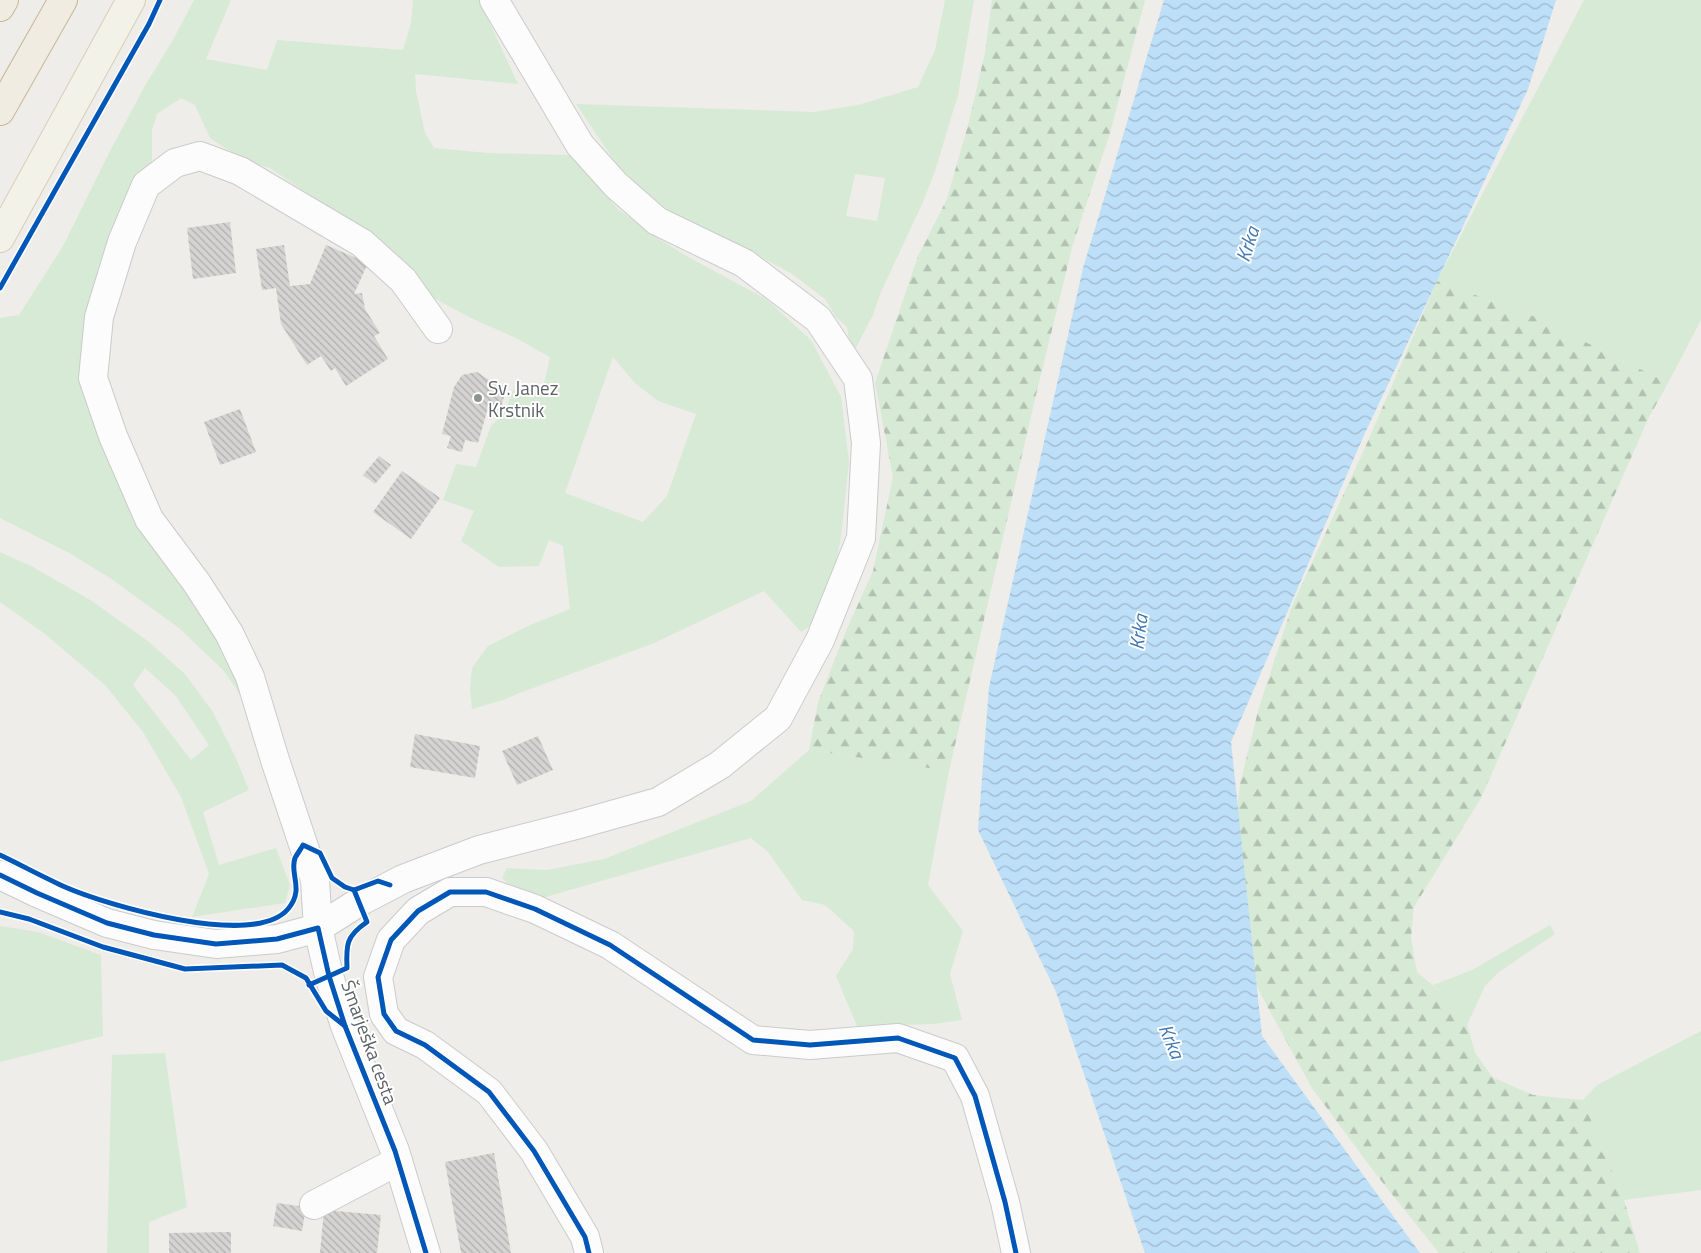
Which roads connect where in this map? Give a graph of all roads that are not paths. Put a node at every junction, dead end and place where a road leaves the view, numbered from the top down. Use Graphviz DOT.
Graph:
graph roads {
  1 [pos="4,0"];
  2 [pos="63,0"];
  3 [pos="131,0"];
  4 [pos="494,0"];
  5 [pos="0,7"];
  6 [pos="0,111"];
  7 [pos="0,238"];
  8 [pos="438,330"];
  9 [pos="0,875"];
  10 [pos="318,928"];
  11 [pos="398,1161"];
  12 [pos="314,1206"];
  13 [pos="426,1253"];
  14 [pos="589,1253"];
  15 [pos="1016,1253"];
  1 -- 5 [label="highway"];
  2 -- 6 [label="highway"];
  3 -- 7 [label="main road"];
  4 -- 10 [label="street"];
  8 -- 10 [label="street, Šmarješka cesta"];
  9 -- 10 [label="street"];
  10 -- 11 [label="street, Šmarješka cesta"];
  11 -- 12 [label="street"];
  11 -- 13 [label="street, Šmarješka cesta"];
  14 -- 15 [label="street"];
}
